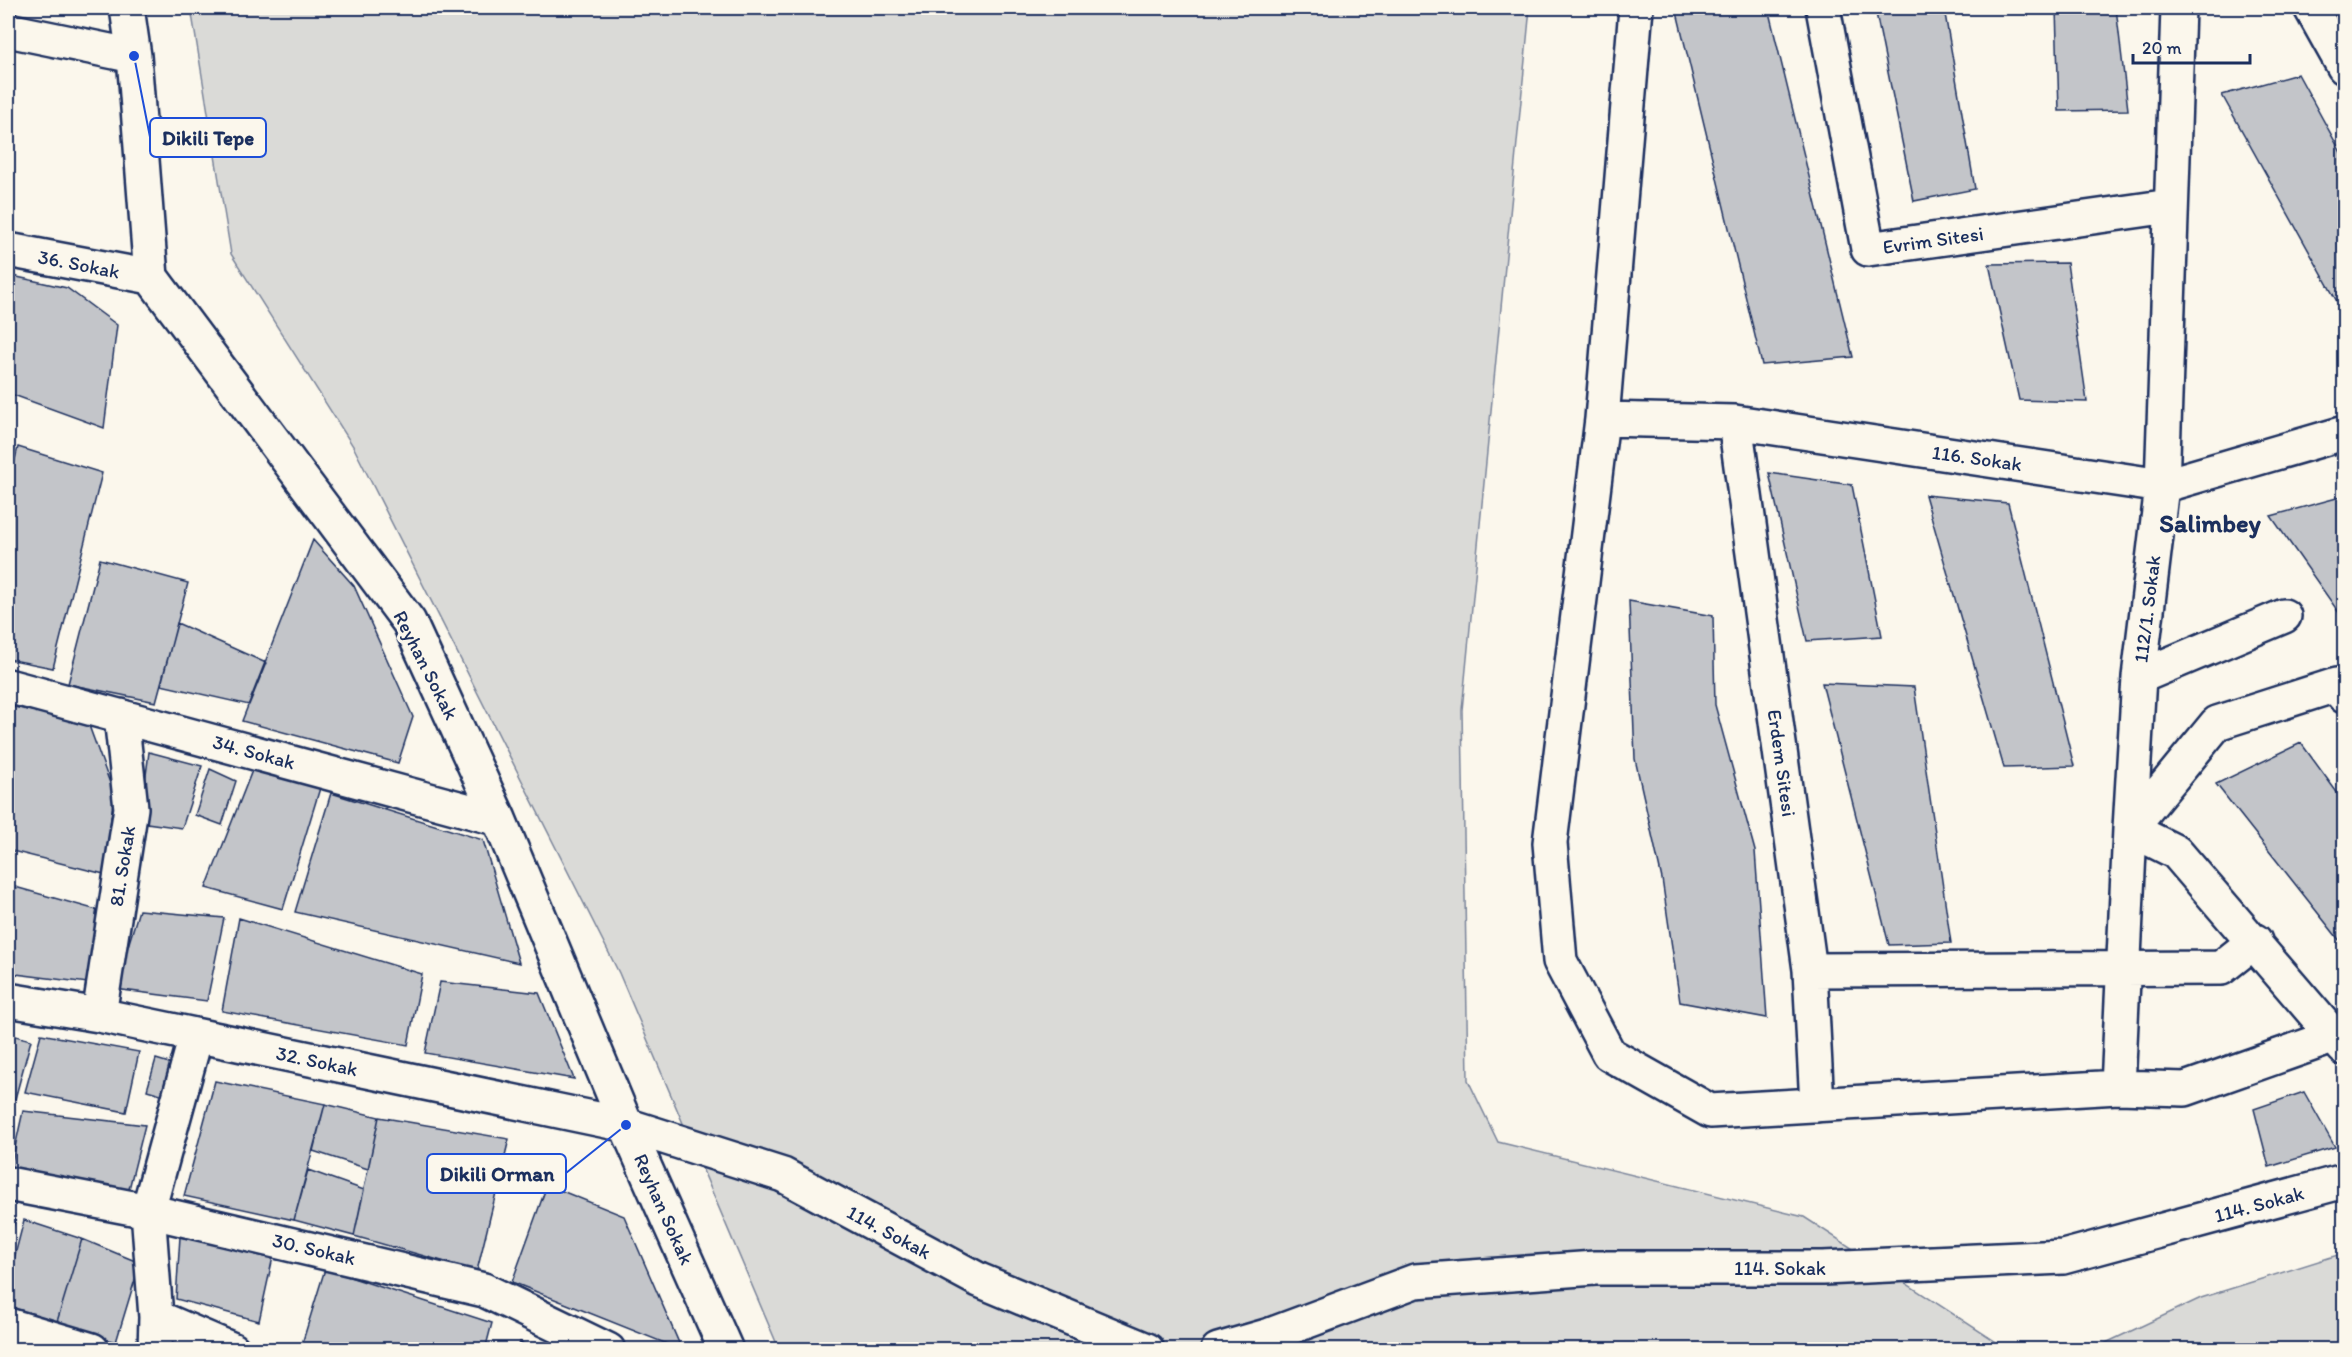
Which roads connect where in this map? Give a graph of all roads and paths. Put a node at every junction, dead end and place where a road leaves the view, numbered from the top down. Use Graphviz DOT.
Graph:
graph roads {
  1 [pos="127,8"];
  2 [pos="1636,8"];
  3 [pos="1823,8"];
  4 [pos="2178,8"];
  5 [pos="2311,8"];
  6 [pos="8,30"];
  7 [pos="135,56"];
  8 [pos="2344,67"];
  9 [pos="2170,206"];
  10 [pos="8,250"];
  11 [pos="151,277"];
  12 [pos="1602,419"];
  13 [pos="1735,422"];
  14 [pos="2344,433"];
  15 [pos="2162,486"];
  16 [pos="2284,616"];
  17 [pos="2139,677"];
  18 [pos="8,686"];
  19 [pos="2344,696"];
  20 [pos="121,716"];
  21 [pos="499,819"];
  22 [pos="2130,829"];
  23 [pos="2255,941"];
  24 [pos="2124,968"];
  25 [pos="1810,970"];
  26 [pos="8,1000"];
  27 [pos="99,1015"];
  28 [pos="195,1036"];
  29 [pos="2340,1042"];
  30 [pos="2118,1087"];
  31 [pos="1817,1105"];
  32 [pos="626,1125"];
  33 [pos="2344,1181"];
  34 [pos="8,1184"];
  35 [pos="148,1211"];
  36 [pos="156,1317"];
  37 [pos="8,1325"];
  38 [pos="92,1350"];
  39 [pos="155,1350"];
  40 [pos="233,1350"];
  41 [pos="609,1350"];
  42 [pos="726,1350"];
  43 [pos="1148,1350"];
  44 [pos="1218,1350"];
  1 -- 7 [label="street"];
  2 -- 12 [label="street"];
  3 -- 9 [label="street, Evrim Sitesi"];
  4 -- 9 [label="street, 112/1. Sokak"];
  5 -- 8 [label="street"];
  6 -- 7 [label="street"];
  7 -- 11 [label="street"];
  9 -- 15 [label="street, 112/1. Sokak"];
  10 -- 11 [label="street, 36. Sokak"];
  11 -- 21 [label="street, Reyhan Sokak"];
  12 -- 13 [label="street, 116. Sokak"];
  12 -- 31 [label="street"];
  13 -- 15 [label="street, 116. Sokak"];
  13 -- 25 [label="street, Erdem Sitesi"];
  14 -- 15 [label="street, 116. Sokak"];
  15 -- 17 [label="street, 112/1. Sokak"];
  16 -- 17 [label="street"];
  17 -- 22 [label="street, 112/1. Sokak"];
  18 -- 20 [label="street, 34. Sokak"];
  19 -- 22 [label="street"];
  20 -- 21 [label="street, 34. Sokak"];
  20 -- 27 [label="street, 81. Sokak"];
  21 -- 32 [label="street, Reyhan Sokak"];
  22 -- 23 [label="street"];
  22 -- 24 [label="street, 112/1. Sokak"];
  23 -- 24 [label="street"];
  23 -- 29 [label="street"];
  24 -- 25 [label="street"];
  24 -- 30 [label="street, 112/1. Sokak"];
  25 -- 31 [label="street, Erdem Sitesi"];
  26 -- 27 [label="street, 32. Sokak"];
  27 -- 28 [label="street, 32. Sokak"];
  28 -- 32 [label="street, 32. Sokak"];
  28 -- 35 [label="street"];
  29 -- 30 [label="street"];
  30 -- 31 [label="street"];
  32 -- 42 [label="street, Reyhan Sokak"];
  32 -- 43 [label="street, 114. Sokak"];
  33 -- 44 [label="street, 114. Sokak"];
  34 -- 35 [label="street, 30. Sokak"];
  35 -- 36 [label="street"];
  35 -- 41 [label="street, 30. Sokak"];
  36 -- 39 [label="street"];
  36 -- 40 [label="street"];
  37 -- 38 [label="street"];
}
